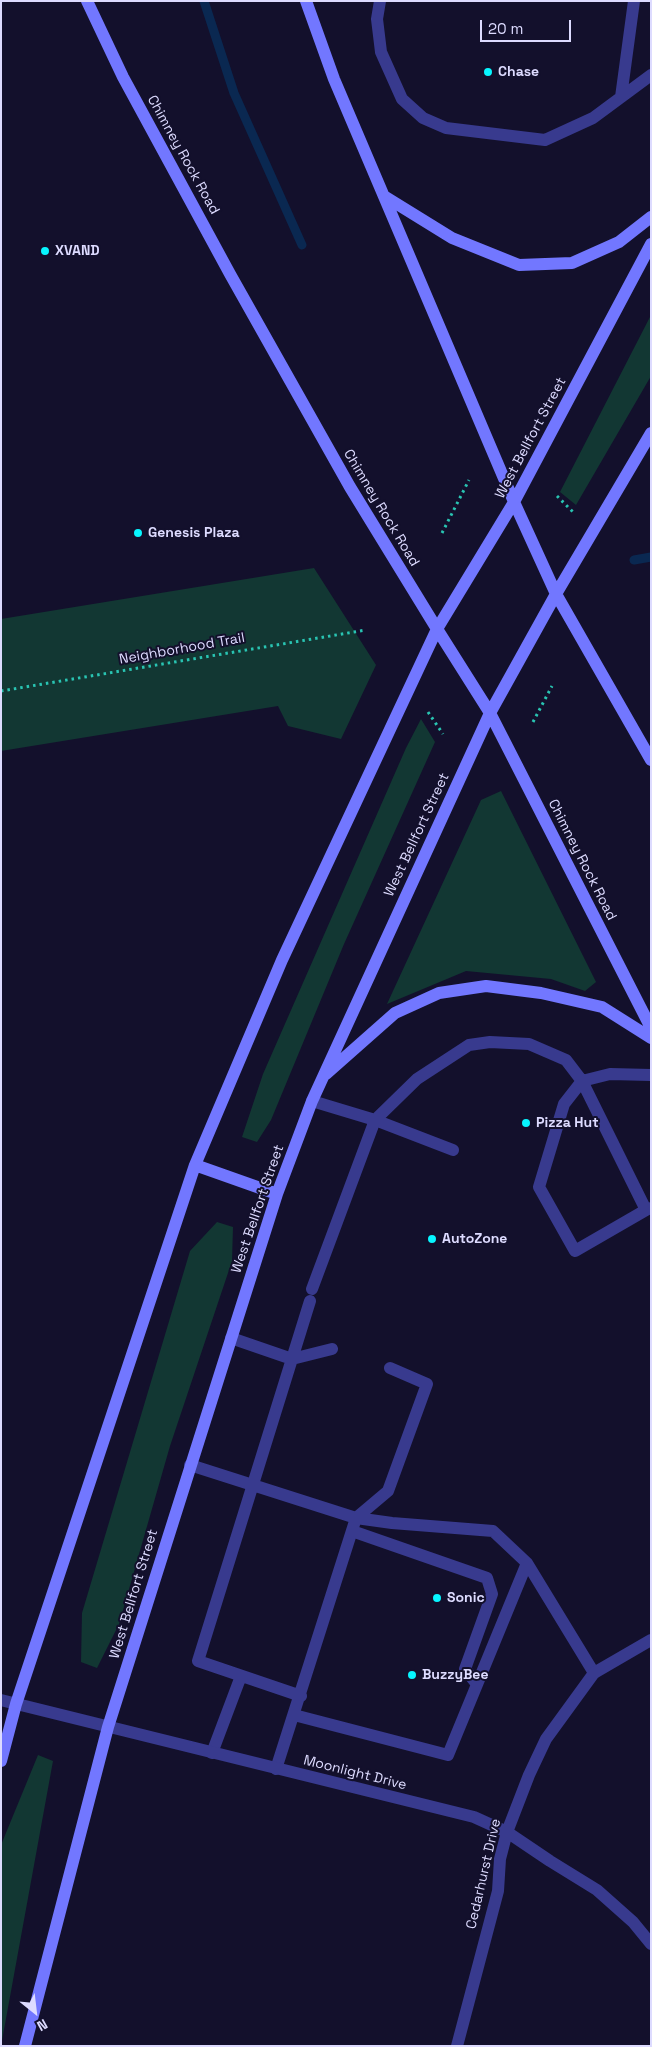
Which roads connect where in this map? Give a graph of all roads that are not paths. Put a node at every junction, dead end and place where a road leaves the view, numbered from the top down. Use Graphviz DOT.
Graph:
graph roads {
  1 [pos="87,1"];
  2 [pos="306,1"];
  3 [pos="380,1"];
  4 [pos="634,1"];
  5 [pos="651,75"];
  6 [pos="621,97"];
  7 [pos="384,196"];
  8 [pos="651,218"];
  9 [pos="651,244"];
  10 [pos="651,433"];
  11 [pos="514,502"];
  12 [pos="556,594"];
  13 [pos="436,630"];
  14 [pos="490,713"];
  15 [pos="651,760"];
  16 [pos="651,1028"];
  17 [pos="651,1038"];
  18 [pos="651,1075"];
  19 [pos="322,1077"];
  20 [pos="582,1081"];
  21 [pos="312,1101"];
  22 [pos="375,1120"];
  23 [pos="453,1150"];
  24 [pos="194,1165"];
  25 [pos="277,1194"];
  26 [pos="648,1209"];
  27 [pos="231,1338"];
  28 [pos="332,1349"];
  29 [pos="292,1359"];
  30 [pos="390,1368"];
  31 [pos="190,1465"];
  32 [pos="253,1485"];
  33 [pos="356,1518"];
  34 [pos="352,1531"];
  35 [pos="527,1564"];
  36 [pos="651,1640"];
  37 [pos="594,1673"];
  38 [pos="241,1676"];
  39 [pos="476,1683"];
  40 [pos="301,1696"];
  41 [pos="1,1700"];
  42 [pos="16,1704"];
  43 [pos="294,1715"];
  44 [pos="108,1728"];
  45 [pos="212,1753"];
  46 [pos="1,1761"];
  47 [pos="276,1769"];
  48 [pos="507,1832"];
  49 [pos="651,1944"];
  50 [pos="25,2046"];
  51 [pos="457,2046"];
  1 -- 13 [label="main road, Chimney Rock Road"];
  2 -- 7 [label="main road"];
  3 -- 6 [label="street"];
  4 -- 6 [label="street"];
  5 -- 6 [label="street"];
  7 -- 8 [label="main road"];
  7 -- 11 [label="main road"];
  9 -- 11 [label="main road, West Bellfort Street"];
  10 -- 12 [label="main road, West Bellfort Street"];
  11 -- 12 [label="main road"];
  11 -- 13 [label="main road, West Bellfort Street"];
  12 -- 14 [label="main road, West Bellfort Street"];
  12 -- 15 [label="main road"];
  13 -- 14 [label="main road, Chimney Rock Road"];
  13 -- 24 [label="main road, West Bellfort Street"];
  14 -- 16 [label="main road, Chimney Rock Road"];
  14 -- 19 [label="main road, West Bellfort Street"];
  17 -- 19 [label="main road"];
  18 -- 20 [label="street"];
  19 -- 21 [label="main road, West Bellfort Street"];
  20 -- 22 [label="street"];
  20 -- 26 [label="street"];
  20 -- 26 [label="street"];
  21 -- 22 [label="street"];
  21 -- 25 [label="main road, West Bellfort Street"];
  22 -- 23 [label="street"];
  22 -- 29 [label="street"];
  24 -- 25 [label="main road"];
  24 -- 42 [label="main road, West Bellfort Street"];
  25 -- 27 [label="main road, West Bellfort Street"];
  27 -- 29 [label="street"];
  27 -- 31 [label="main road, West Bellfort Street"];
  28 -- 29 [label="street"];
  29 -- 32 [label="street"];
  30 -- 33 [label="street"];
  31 -- 32 [label="street"];
  31 -- 44 [label="main road, West Bellfort Street"];
  32 -- 33 [label="street"];
  32 -- 38 [label="street"];
  33 -- 34 [label="street"];
  33 -- 35 [label="street"];
  34 -- 39 [label="street"];
  34 -- 40 [label="street"];
  35 -- 37 [label="street"];
  35 -- 39 [label="street"];
  36 -- 37 [label="street, Cedarhurst Drive"];
  37 -- 48 [label="street, Cedarhurst Drive"];
  38 -- 40 [label="street"];
  38 -- 45 [label="street"];
  39 -- 43 [label="street"];
  40 -- 43 [label="street"];
  41 -- 42 [label="street, Moonlight Drive"];
  42 -- 44 [label="street, Moonlight Drive"];
  42 -- 46 [label="main road, West Bellfort Street"];
  43 -- 47 [label="street"];
  44 -- 45 [label="street, Moonlight Drive"];
  44 -- 50 [label="main road, West Bellfort Street"];
  45 -- 47 [label="street, Moonlight Drive"];
  47 -- 48 [label="street, Moonlight Drive"];
  48 -- 49 [label="street, Moonlight Drive"];
  48 -- 51 [label="street, Cedarhurst Drive"];
}
